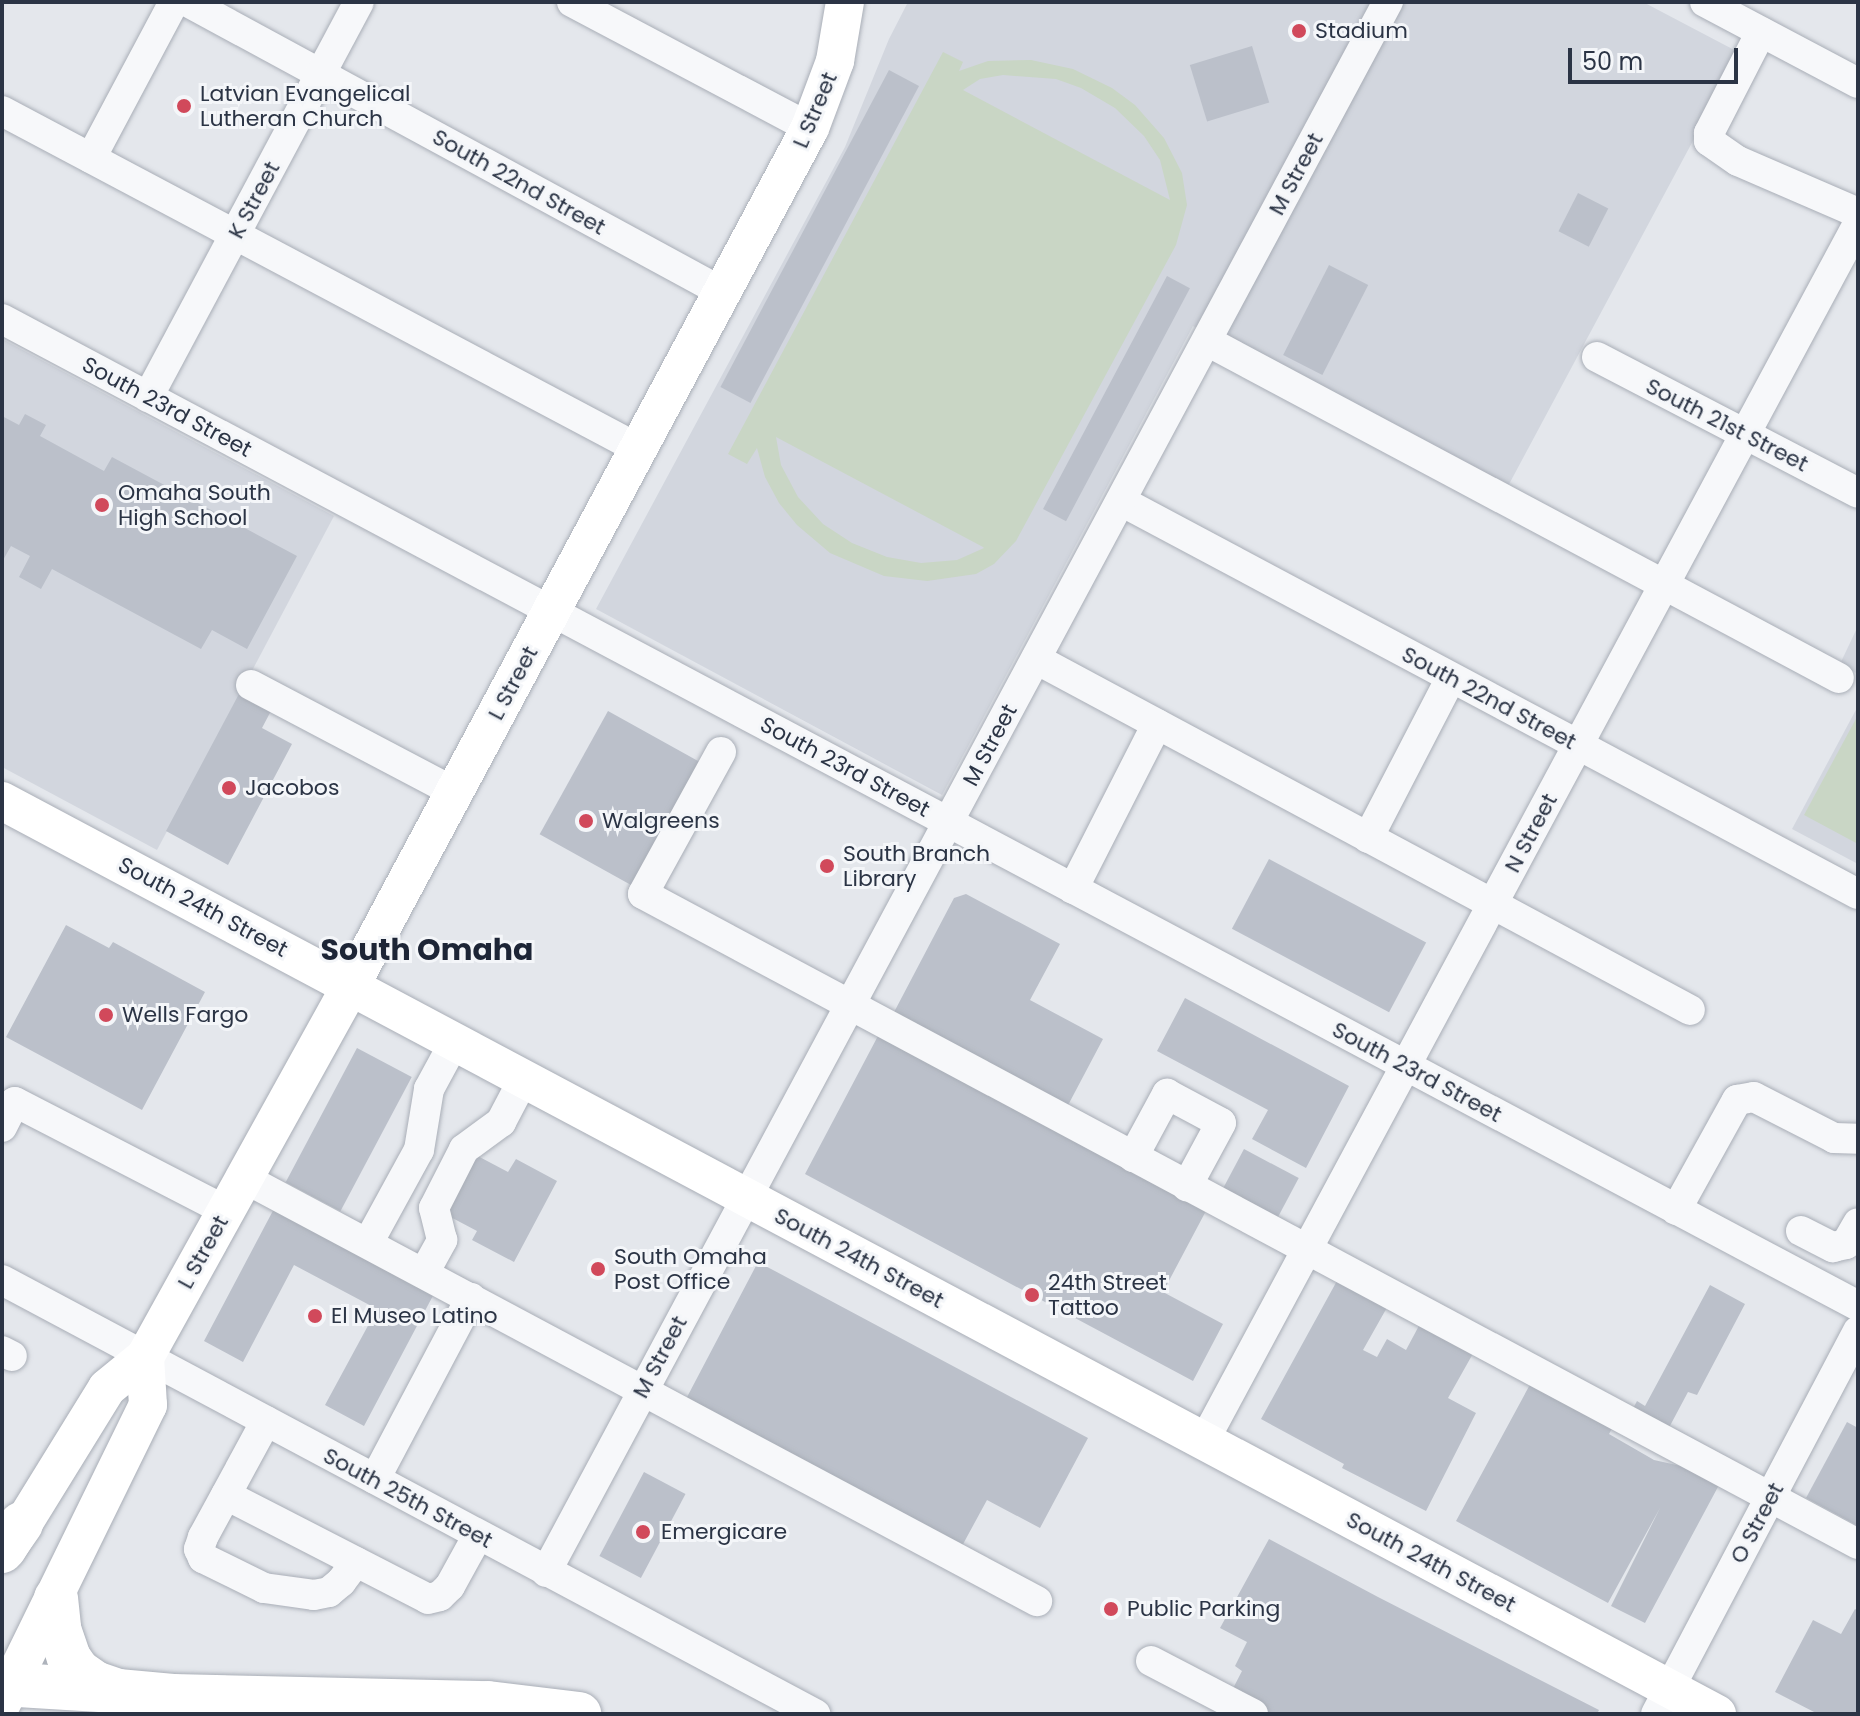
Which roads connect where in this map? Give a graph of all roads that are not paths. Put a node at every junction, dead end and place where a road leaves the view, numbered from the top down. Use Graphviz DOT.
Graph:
graph roads {
  1 [pos="174,2"];
  2 [pos="188,2"];
  3 [pos="359,2"];
  4 [pos="572,2"];
  5 [pos="1388,2"];
  6 [pos="1705,2"];
  7 [pos="849,11"];
  8 [pos="1761,32"];
  9 [pos="322,74"];
  10 [pos="1858,83"];
  11 [pos="2,111"];
  12 [pos="810,128"];
  13 [pos="91,158"];
  14 [pos="1858,213"];
  15 [pos="1858,224"];
  16 [pos="236,234"];
  17 [pos="724,293"];
  18 [pos="2,319"];
  19 [pos="1207,341"];
  20 [pos="1597,357"];
  21 [pos="148,397"];
  22 [pos="1745,435"];
  23 [pos="639,449"];
  24 [pos="1858,493"];
  25 [pos="1121,501"];
  26 [pos="1663,587"];
  27 [pos="551,611"];
  28 [pos="1036,659"];
  29 [pos="1451,678"];
  30 [pos="1839,678"];
  31 [pos="251,685"];
  32 [pos="1157,724"];
  33 [pos="1578,746"];
  34 [pos="721,752"];
  35 [pos="454,792"];
  36 [pos="2,801"];
  37 [pos="949,822"];
  38 [pos="1368,838"];
  39 [pos="1073,889"];
  40 [pos="1858,894"];
  41 [pos="1493,905"];
  42 [pos="351,985"];
  43 [pos="848,1005"];
  44 [pos="1690,1010"];
  45 [pos="455,1041"];
  46 [pos="1406,1067"];
  47 [pos="524,1078"];
  48 [pos="2,1127"];
  49 [pos="1858,1139"];
  50 [pos="1133,1157"];
  51 [pos="244,1178"];
  52 [pos="1187,1186"];
  53 [pos="745,1196"];
  54 [pos="1676,1210"];
  55 [pos="226,1211"];
  56 [pos="1857,1229"];
  57 [pos="1801,1231"];
  58 [pos="368,1243"];
  59 [pos="1307,1250"];
  60 [pos="424,1273"];
  61 [pos="2,1280"];
  62 [pos="471,1298"];
  63 [pos="1858,1306"];
  64 [pos="1858,1331"];
  65 [pos="145,1357"];
  66 [pos="643,1389"];
  67 [pos="266,1421"];
  68 [pos="1204,1441"];
  69 [pos="375,1479"];
  70 [pos="226,1495"];
  71 [pos="1771,1497"];
  72 [pos="478,1535"];
  73 [pos="7,1537"];
  74 [pos="1858,1544"];
  75 [pos="356,1562"];
  76 [pos="546,1572"];
  77 [pos="56,1598"];
  78 [pos="1037,1601"];
  79 [pos="1151,1661"];
  80 [pos="5,1691"];
  81 [pos="118,1691"];
  82 [pos="1663,1702"];
  83 [pos="579,1714"];
  84 [pos="815,1714"];
  85 [pos="1253,1714"];
  86 [pos="1717,1714"];
  1 -- 13 [label="street"];
  2 -- 9 [label="street, South 22nd Street"];
  3 -- 9 [label="street, K Street"];
  4 -- 12 [label="street"];
  5 -- 19 [label="street, M Street"];
  6 -- 8 [label="street"];
  7 -- 12 [label="main road, L Street"];
  8 -- 10 [label="street"];
  8 -- 14 [label="street"];
  9 -- 16 [label="street, K Street"];
  9 -- 17 [label="street, South 22nd Street"];
  11 -- 13 [label="street"];
  12 -- 17 [label="main road, L Street"];
  13 -- 16 [label="street"];
  15 -- 22 [label="street, N Street"];
  16 -- 21 [label="street, K Street"];
  16 -- 23 [label="street"];
  17 -- 23 [label="main road, L Street"];
  18 -- 21 [label="street, South 23rd Street"];
  19 -- 25 [label="street, M Street"];
  19 -- 26 [label="street"];
  20 -- 22 [label="street, South 21st Street"];
  21 -- 27 [label="street, South 23rd Street"];
  22 -- 24 [label="street, South 21st Street"];
  22 -- 26 [label="street, N Street"];
  23 -- 27 [label="main road, L Street"];
  25 -- 28 [label="street, M Street"];
  25 -- 29 [label="street, South 22nd Street"];
  26 -- 30 [label="street"];
  26 -- 33 [label="street, N Street"];
  27 -- 35 [label="main road, L Street"];
  27 -- 37 [label="street, South 23rd Street"];
  28 -- 32 [label="street"];
  28 -- 37 [label="street, M Street"];
  29 -- 33 [label="street, South 22nd Street"];
  29 -- 38 [label="street"];
  31 -- 35 [label="street"];
  32 -- 38 [label="street"];
  32 -- 39 [label="street"];
  33 -- 40 [label="street, South 22nd Street"];
  33 -- 41 [label="street, N Street"];
  34 -- 43 [label="street"];
  35 -- 42 [label="main road, L Street"];
  36 -- 42 [label="main road, South 24th Street"];
  37 -- 39 [label="street, South 23rd Street"];
  37 -- 43 [label="street, M Street"];
  38 -- 41 [label="street"];
  39 -- 46 [label="street, South 23rd Street"];
  41 -- 44 [label="street"];
  41 -- 46 [label="street, N Street"];
  42 -- 45 [label="main road, South 24th Street"];
  42 -- 51 [label="main road, L Street"];
  43 -- 50 [label="street"];
  43 -- 53 [label="street, M Street"];
  45 -- 47 [label="main road, South 24th Street"];
  45 -- 58 [label="street"];
  46 -- 54 [label="street, South 23rd Street"];
  46 -- 59 [label="street, N Street"];
  47 -- 53 [label="main road, South 24th Street"];
  47 -- 60 [label="street"];
  48 -- 55 [label="street"];
  49 -- 54 [label="street"];
  50 -- 52 [label="street"];
  50 -- 52 [label="street"];
  51 -- 55 [label="main road, L Street"];
  51 -- 58 [label="street"];
  52 -- 59 [label="street"];
  53 -- 66 [label="street, M Street"];
  53 -- 68 [label="main road, South 24th Street"];
  54 -- 63 [label="street, South 23rd Street"];
  55 -- 65 [label="main road, L Street"];
  56 -- 57 [label="street"];
  58 -- 60 [label="street"];
  59 -- 68 [label="street, N Street"];
  59 -- 71 [label="street"];
  60 -- 62 [label="street"];
  61 -- 65 [label="street, South 25th Street"];
  62 -- 66 [label="street"];
  62 -- 69 [label="street"];
  64 -- 71 [label="street, O Street"];
  65 -- 67 [label="street, South 25th Street"];
  65 -- 73 [label="main road, L Street"];
  65 -- 77 [label="main road"];
  66 -- 76 [label="street, M Street"];
  66 -- 78 [label="street"];
  67 -- 69 [label="street, South 25th Street"];
  67 -- 70 [label="street"];
  68 -- 82 [label="main road, South 24th Street"];
  69 -- 72 [label="street, South 25th Street"];
  70 -- 75 [label="street"];
  70 -- 75 [label="street"];
  71 -- 74 [label="street"];
  71 -- 82 [label="street, O Street"];
  72 -- 75 [label="street"];
  72 -- 76 [label="street, South 25th Street"];
  76 -- 84 [label="street, South 25th Street"];
  77 -- 80 [label="main road"];
  77 -- 81 [label="highway"];
  79 -- 85 [label="street"];
  80 -- 81 [label="highway"];
  81 -- 83 [label="highway"];
  82 -- 86 [label="main road, South 24th Street"];
}
